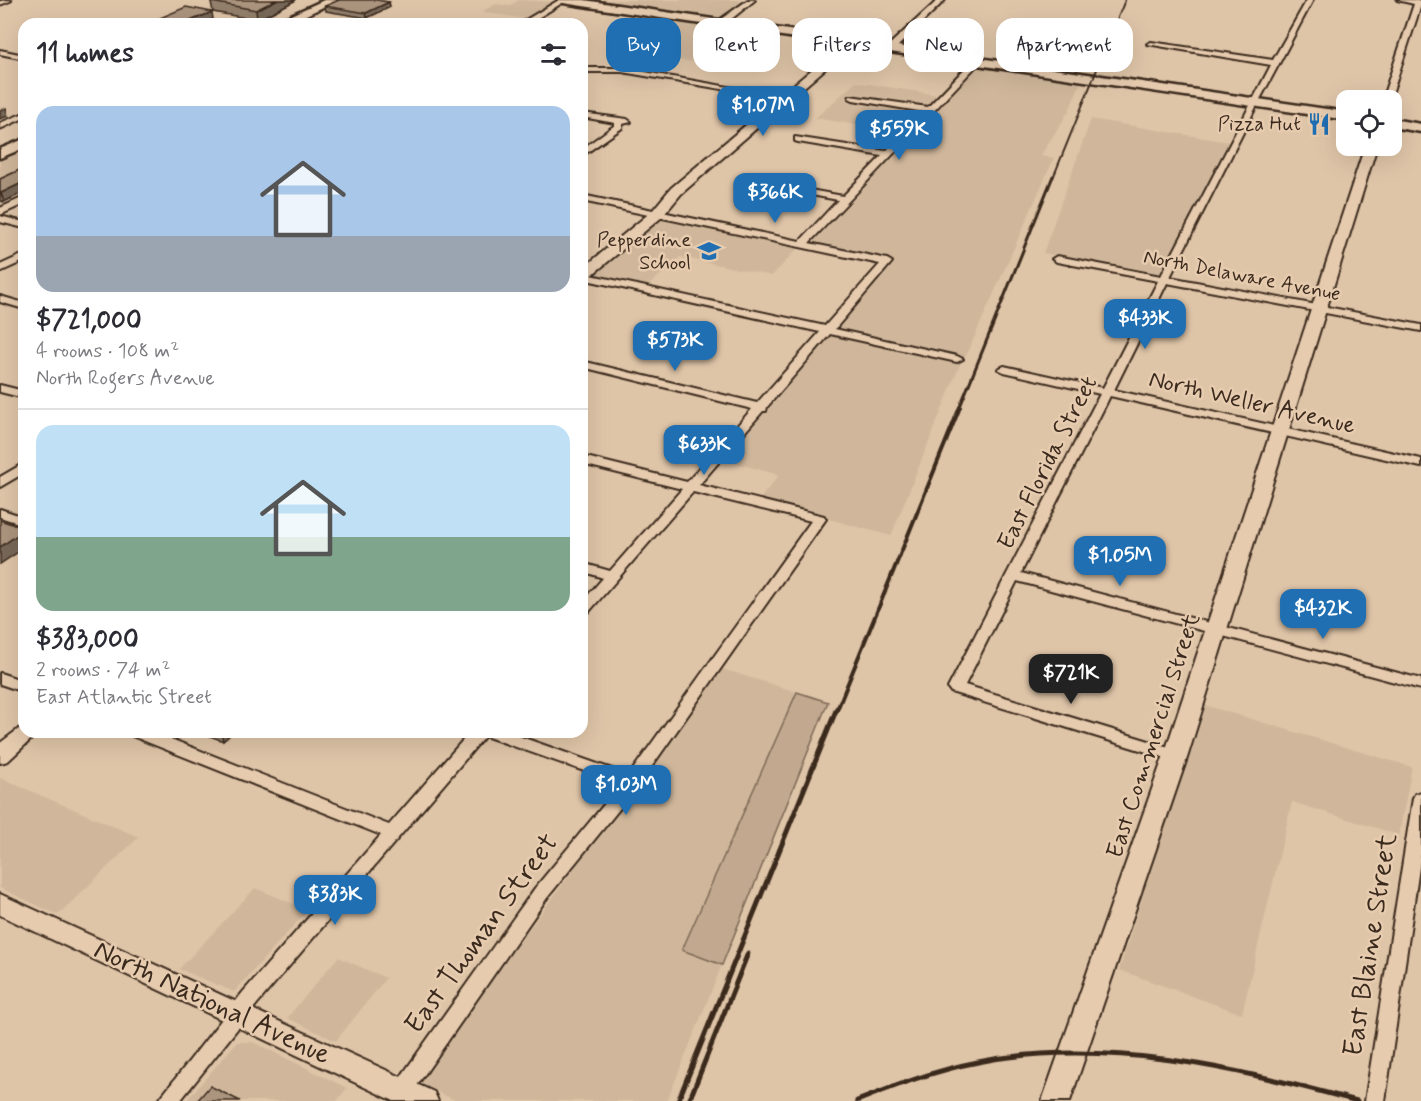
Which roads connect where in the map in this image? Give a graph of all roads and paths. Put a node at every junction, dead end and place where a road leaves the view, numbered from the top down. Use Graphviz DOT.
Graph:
graph roads {
  1 [pos="8,0"];
  2 [pos="321,0"];
  3 [pos="333,0"];
  4 [pos="564,0"];
  5 [pos="573,0"];
  6 [pos="752,0"];
  7 [pos="942,0"];
  8 [pos="1310,0"];
  9 [pos="1400,0"];
  10 [pos="597,2"];
  11 [pos="1419,2"];
  12 [pos="0,3"];
  13 [pos="309,9"];
  14 [pos="290,18"];
  15 [pos="533,18"];
  16 [pos="693,18"];
  17 [pos="728,18"];
  18 [pos="1151,45"];
  19 [pos="892,47"];
  20 [pos="0,52"];
  21 [pos="18,56"];
  22 [pos="984,62"];
  23 [pos="1276,63"];
  24 [pos="588,70"];
  25 [pos="816,72"];
  26 [pos="966,72"];
  27 [pos="1389,90"];
  28 [pos="786,98"];
  29 [pos="853,98"];
  30 [pos="1254,103"];
  31 [pos="930,110"];
  32 [pos="1336,114"];
  33 [pos="588,116"];
  34 [pos="18,118"];
  35 [pos="1402,125"];
  36 [pos="0,126"];
  37 [pos="1421,128"];
  38 [pos="798,139"];
  39 [pos="18,146"];
  40 [pos="588,148"];
  41 [pos="0,154"];
  42 [pos="887,154"];
  43 [pos="1368,156"];
  44 [pos="753,181"];
  45 [pos="588,199"];
  46 [pos="845,199"];
  47 [pos="18,203"];
  48 [pos="0,212"];
  49 [pos="657,214"];
  50 [pos="0,219"];
  51 [pos="18,223"];
  52 [pos="802,244"];
  53 [pos="1057,259"];
  54 [pos="18,260"];
  55 [pos="0,269"];
  56 [pos="588,271"];
  57 [pos="588,277"];
  58 [pos="1164,280"];
  59 [pos="0,300"];
  60 [pos="18,304"];
  61 [pos="1319,309"];
  62 [pos="1421,328"];
  63 [pos="829,329"];
  64 [pos="957,359"];
  65 [pos="588,365"];
  66 [pos="1004,369"];
  67 [pos="0,388"];
  68 [pos="1107,392"];
  69 [pos="18,393"];
  70 [pos="762,408"];
  71 [pos="1281,431"];
  72 [pos="588,462"];
  73 [pos="1421,463"];
  74 [pos="18,471"];
  75 [pos="0,483"];
  76 [pos="690,489"];
  77 [pos="0,513"];
  78 [pos="18,520"];
  79 [pos="588,569"];
  80 [pos="612,576"];
  81 [pos="1015,576"];
  82 [pos="588,604"];
  83 [pos="1216,629"];
  84 [pos="0,678"];
  85 [pos="1421,684"];
  86 [pos="18,685"];
  87 [pos="21,738"];
  88 [pos="153,738"];
  89 [pos="473,738"];
  90 [pos="507,738"];
  91 [pos="1176,754"];
  92 [pos="0,755"];
  93 [pos="632,782"];
  94 [pos="1421,798"];
  95 [pos="391,832"];
  96 [pos="1416,862"];
  97 [pos="0,904"];
  98 [pos="236,1014"];
  99 [pos="413,1096"];
  100 [pos="168,1101"];
  101 [pos="1056,1101"];
  102 [pos="1375,1101"];
  1 -- 12 [label="street"];
  2 -- 13 [label="main road"];
  3 -- 13 [label="main road"];
  4 -- 10 [label="main road"];
  4 -- 15 [label="street"];
  5 -- 10 [label="main road"];
  6 -- 17 [label="street"];
  7 -- 19 [label="street"];
  8 -- 23 [label="street, East Florida Street"];
  9 -- 11 [label="street"];
  10 -- 16 [label="main road"];
  11 -- 27 [label="street"];
  13 -- 14 [label="main road"];
  18 -- 23 [label="street"];
  20 -- 21 [label="street"];
  22 -- 30 [label="main road"];
  23 -- 30 [label="street, East Florida Street"];
  24 -- 28 [label="street"];
  25 -- 28 [label="street"];
  26 -- 31 [label="street"];
  28 -- 49 [label="street"];
  29 -- 31 [label="street"];
  30 -- 32 [label="main road"];
  30 -- 58 [label="street, East Florida Street"];
  31 -- 42 [label="street"];
  33 -- 40 [label="street"];
  34 -- 36 [label="street"];
  35 -- 37 [label="main road"];
  38 -- 42 [label="street"];
  39 -- 41 [label="main road"];
  42 -- 46 [label="street"];
  43 -- 61 [label="street, East Commercial Street"];
  44 -- 46 [label="street"];
  45 -- 49 [label="street"];
  46 -- 52 [label="street"];
  47 -- 48 [label="street"];
  49 -- 52 [label="street"];
  49 -- 56 [label="street"];
  50 -- 51 [label="street"];
  52 -- 63 [label="street"];
  53 -- 58 [label="street, North Delaware Avenue"];
  54 -- 55 [label="street"];
  57 -- 63 [label="street"];
  58 -- 61 [label="street, North Delaware Avenue"];
  58 -- 68 [label="street, East Florida Street"];
  59 -- 60 [label="street"];
  61 -- 62 [label="street, North Delaware Avenue"];
  61 -- 71 [label="street, East Commercial Street"];
  63 -- 64 [label="street"];
  63 -- 70 [label="street"];
  65 -- 70 [label="street"];
  66 -- 68 [label="street, North Weller Avenue"];
  67 -- 69 [label="street"];
  68 -- 71 [label="street, North Weller Avenue"];
  68 -- 81 [label="street, East Florida Street"];
  70 -- 76 [label="street"];
  71 -- 73 [label="street, North Weller Avenue"];
  71 -- 83 [label="street, East Commercial Street"];
  72 -- 76 [label="street"];
  74 -- 75 [label="street"];
  76 -- 80 [label="street"];
  76 -- 93 [label="street, East Thoman Street"];
  77 -- 78 [label="street"];
  79 -- 80 [label="street"];
  80 -- 82 [label="street"];
  81 -- 83 [label="street"];
  81 -- 91 [label="street, East Florida Street"];
  83 -- 85 [label="street"];
  83 -- 91 [label="street, East Commercial Street"];
  84 -- 86 [label="street"];
  87 -- 92 [label="street"];
  88 -- 95 [label="street"];
  89 -- 95 [label="street"];
  90 -- 93 [label="street"];
  91 -- 101 [label="street, East Commercial Street"];
  93 -- 99 [label="street, East Thoman Street"];
  94 -- 96 [label="street, East Blaine Street"];
  95 -- 98 [label="street"];
  96 -- 102 [label="street, East Blaine Street"];
  97 -- 98 [label="street, North National Avenue"];
  98 -- 99 [label="street, North National Avenue"];
  98 -- 100 [label="street"];
}
